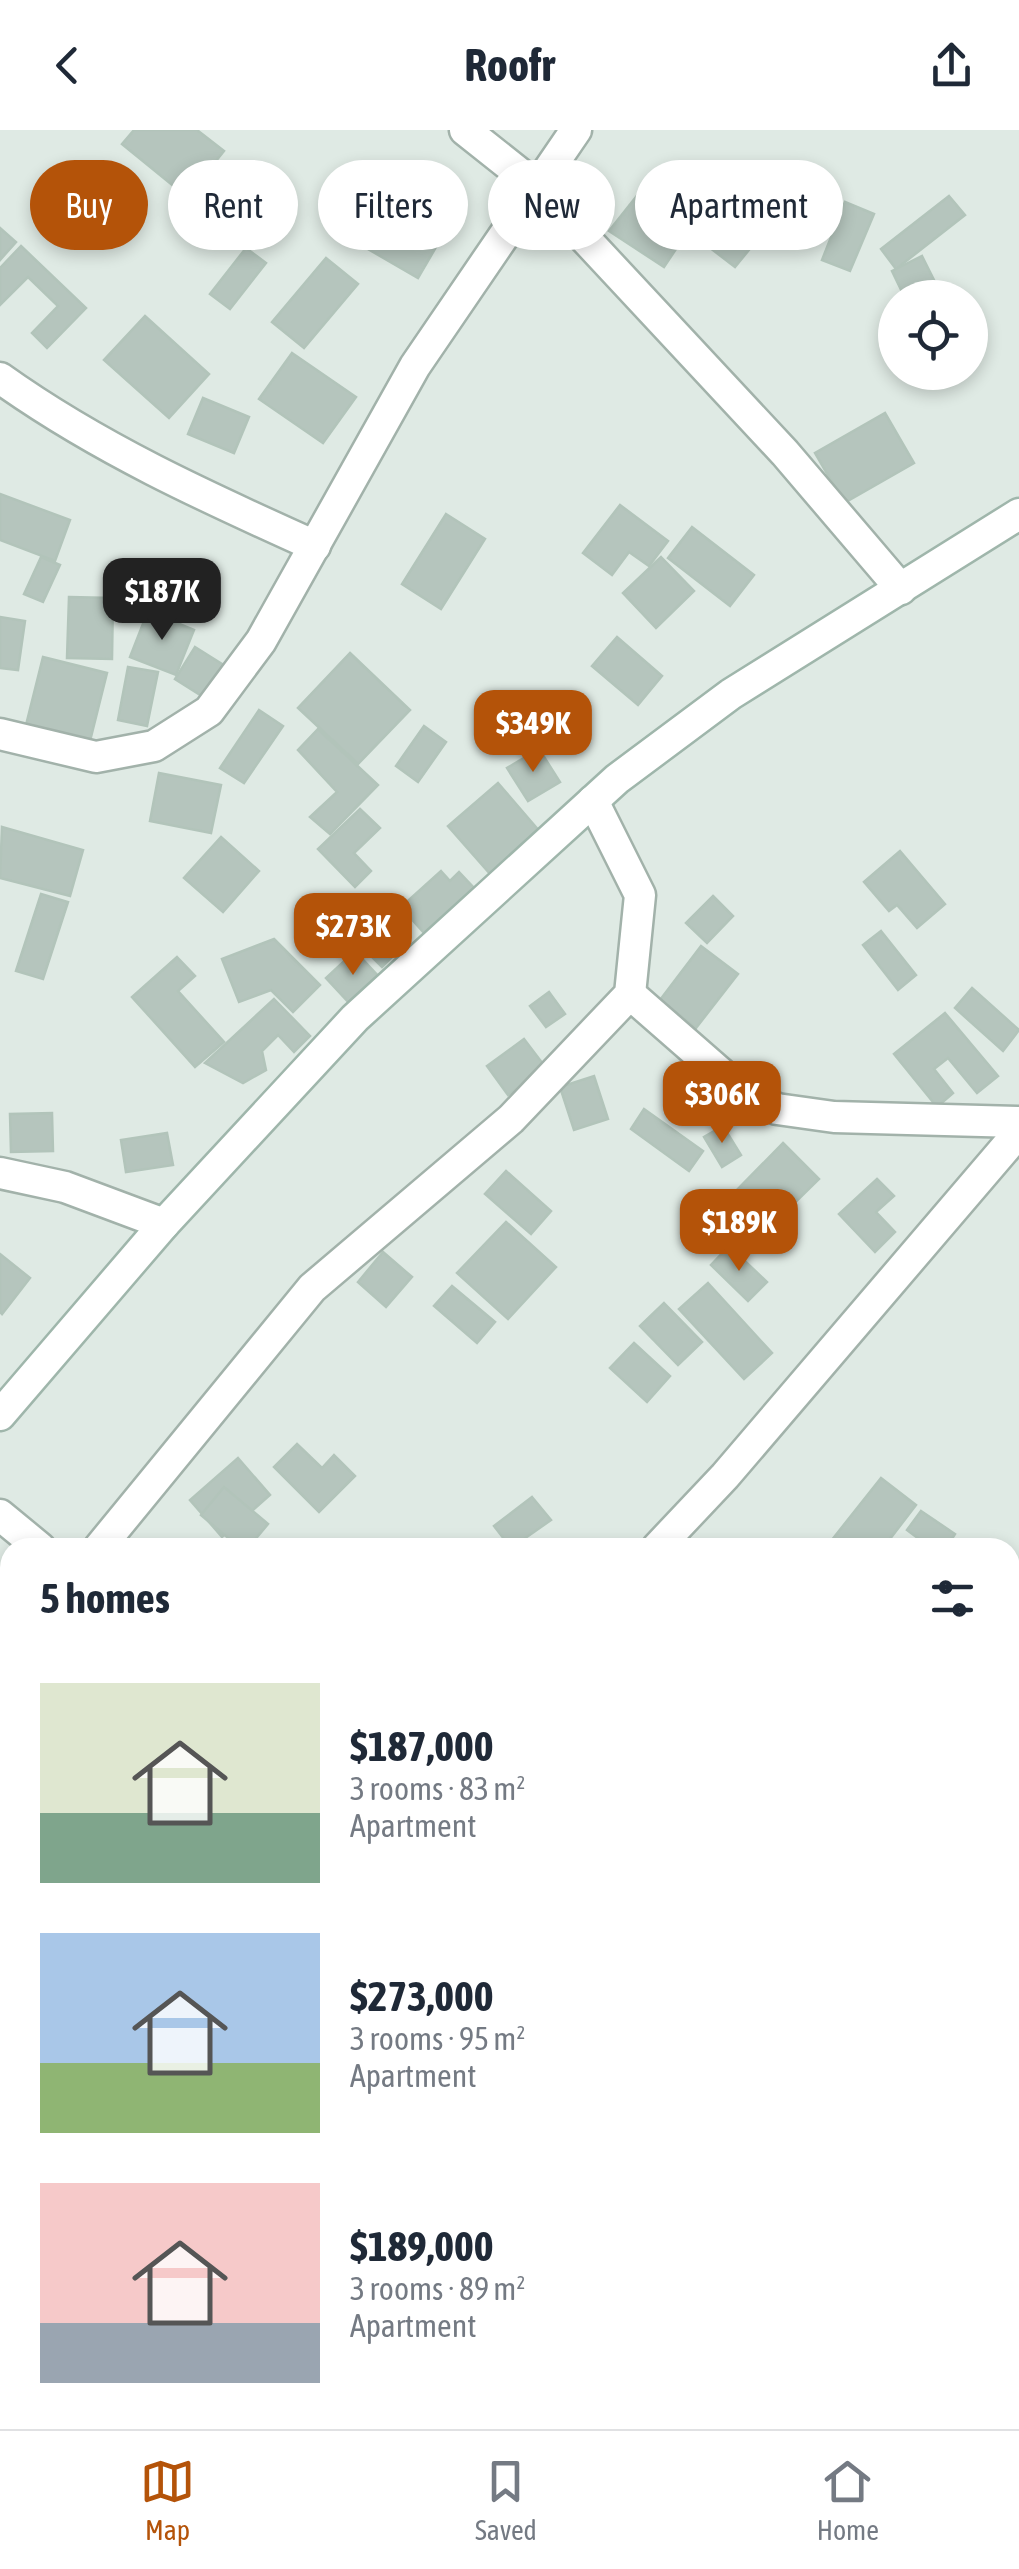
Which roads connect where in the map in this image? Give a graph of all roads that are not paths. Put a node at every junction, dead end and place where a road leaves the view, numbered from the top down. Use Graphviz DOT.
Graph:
graph roads {
  1 [pos="465,130"];
  2 [pos="576,130"];
  3 [pos="503,160"];
  4 [pos="556,160"];
  5 [pos="495,250"];
  6 [pos="596,250"];
  7 [pos="0,378"];
  8 [pos="1019,514"];
  9 [pos="315,546"];
  10 [pos="900,590"];
  11 [pos="0,734"];
  12 [pos="593,801"];
  13 [pos="630,994"];
  14 [pos="1019,1122"];
  15 [pos="1019,1132"];
  16 [pos="0,1173"];
  17 [pos="164,1224"];
  18 [pos="0,1415"];
  19 [pos="0,1516"];
  20 [pos="28,1538"];
  21 [pos="107,1538"];
  22 [pos="666,1538"];
  1 -- 3 [label="street"];
  2 -- 4 [label="street"];
  5 -- 9 [label="street"];
  6 -- 10 [label="street"];
  7 -- 9 [label="street"];
  8 -- 10 [label="street"];
  9 -- 11 [label="street"];
  10 -- 12 [label="street"];
  12 -- 13 [label="street"];
  12 -- 17 [label="street"];
  13 -- 14 [label="street"];
  13 -- 21 [label="street"];
  15 -- 22 [label="street"];
  16 -- 17 [label="street"];
  17 -- 18 [label="street"];
  19 -- 20 [label="street"];
}
